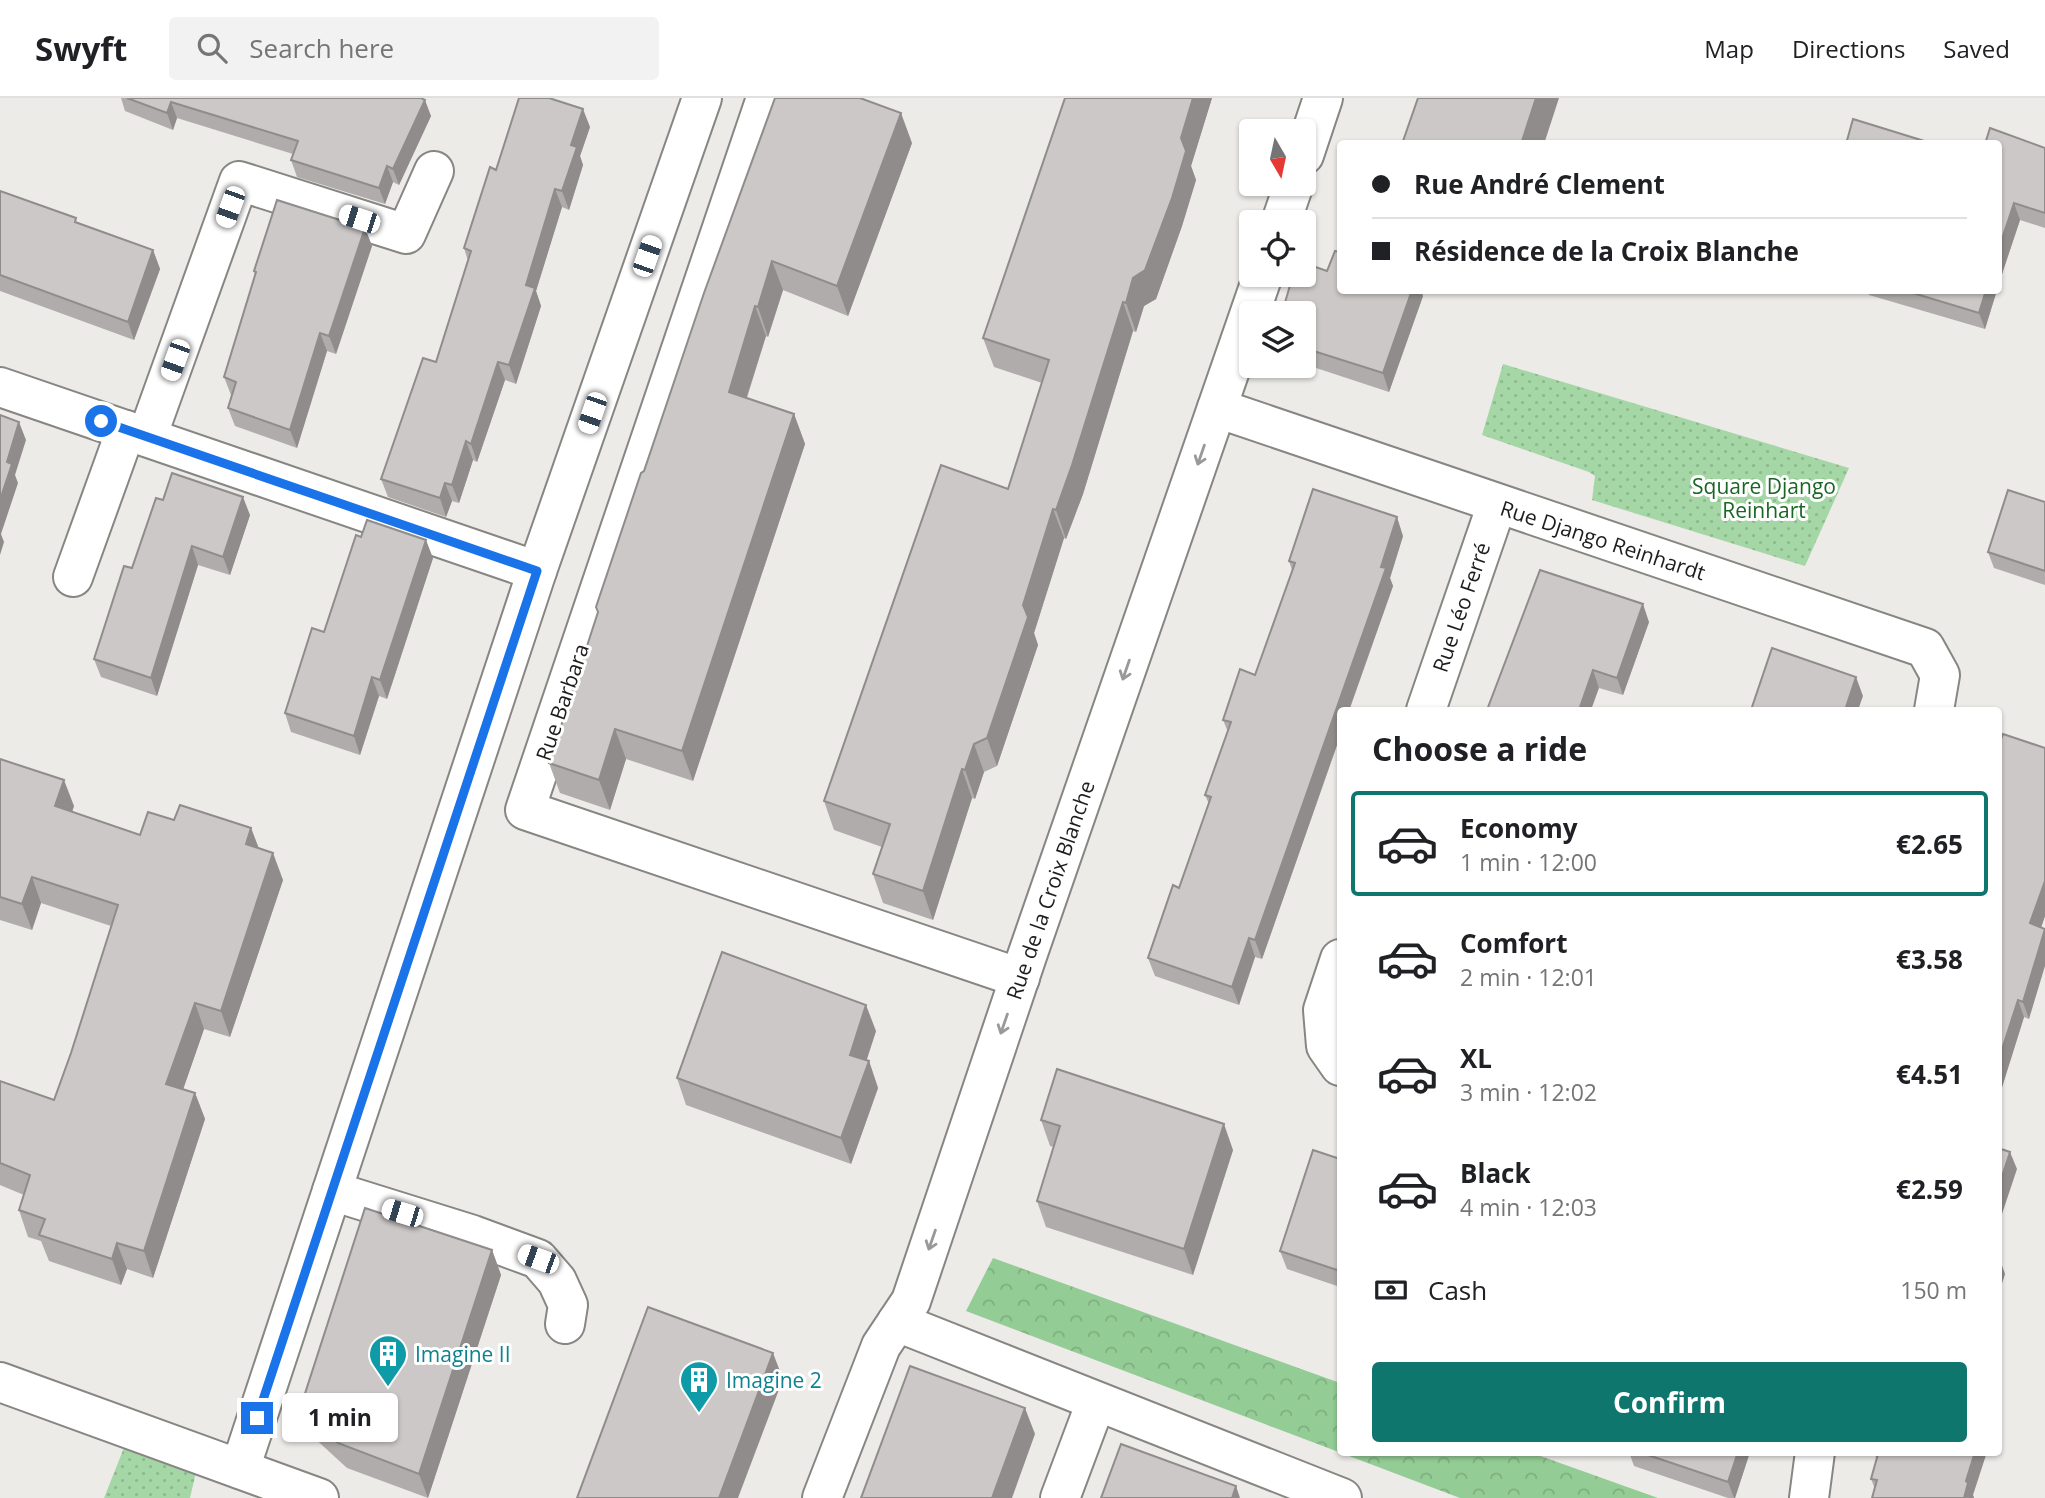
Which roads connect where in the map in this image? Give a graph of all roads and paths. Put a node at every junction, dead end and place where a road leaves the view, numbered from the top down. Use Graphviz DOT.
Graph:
graph roads {
  1 [pos="702,98"];
  2 [pos="766,98"];
  3 [pos="1323,98"];
  4 [pos="1316,119"];
  5 [pos="434,171"];
  6 [pos="1259,287"];
  7 [pos="0,387"];
  8 [pos="1217,408"];
  9 [pos="137,433"];
  10 [pos="1497,505"];
  11 [pos="537,571"];
  12 [pos="73,577"];
  13 [pos="1427,707"];
  14 [pos="1935,707"];
  15 [pos="1337,968"];
  16 [pos="1020,978"];
  17 [pos="1337,1062"];
  18 [pos="332,1191"];
  19 [pos="897,1322"];
  20 [pos="565,1324"];
  21 [pos="0,1382"];
  22 [pos="1096,1402"];
  23 [pos="1814,1456"];
  24 [pos="240,1469"];
  25 [pos="1301,1491"];
  26 [pos="319,1498"];
  27 [pos="822,1498"];
  28 [pos="1060,1498"];
  29 [pos="1342,1498"];
  30 [pos="1809,1498"];
  1 -- 11 [label="street"];
  2 -- 16 [label="street, Rue Barbara"];
  3 -- 4 [label="street"];
  5 -- 9 [label="street"];
  6 -- 8 [label="street, Rue de la Croix Blanche"];
  7 -- 9 [label="street"];
  8 -- 10 [label="street, Rue Django Reinhardt"];
  8 -- 16 [label="street, Rue de la Croix Blanche, one-way"];
  9 -- 11 [label="street"];
  9 -- 12 [label="street"];
  10 -- 13 [label="street, Rue Léo Ferré"];
  10 -- 14 [label="street, Rue Django Reinhardt"];
  11 -- 18 [label="street"];
  15 -- 17 [label="street"];
  16 -- 19 [label="street, Rue de la Croix Blanche, one-way"];
  18 -- 20 [label="street"];
  18 -- 24 [label="street"];
  19 -- 22 [label="street"];
  19 -- 27 [label="street, Rue de la Croix Blanche"];
  21 -- 24 [label="street"];
  22 -- 25 [label="street"];
  22 -- 28 [label="street"];
  23 -- 30 [label="street"];
  24 -- 26 [label="street"];
  25 -- 29 [label="street"];
}
